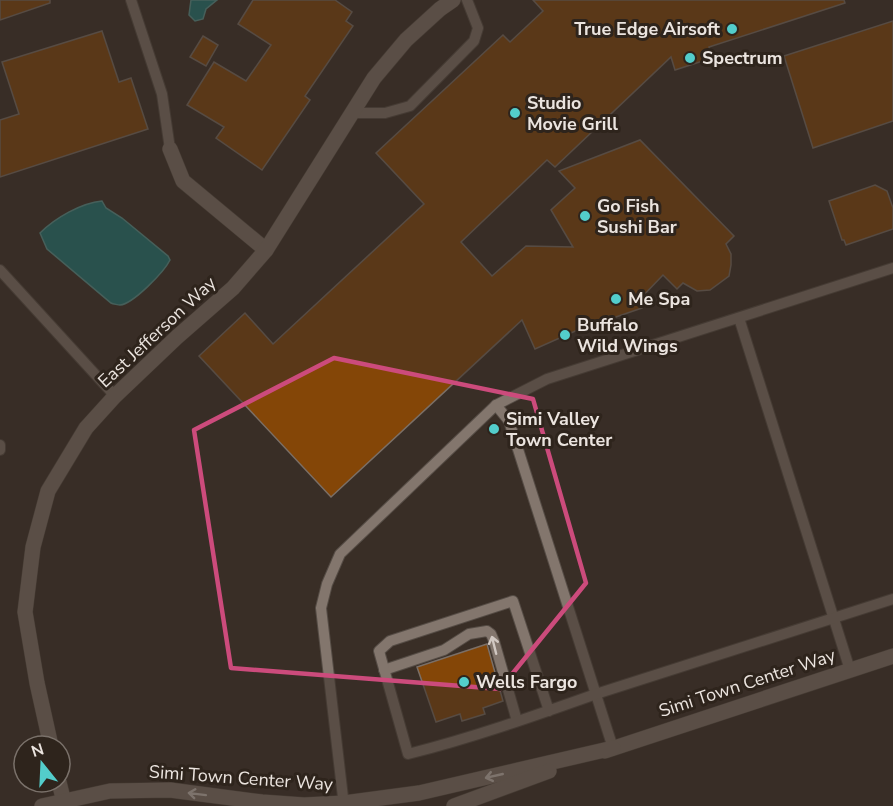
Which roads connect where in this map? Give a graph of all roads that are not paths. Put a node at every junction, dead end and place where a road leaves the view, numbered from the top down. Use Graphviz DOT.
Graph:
graph roads {
  1 [pos="131,0"];
  2 [pos="453,0"];
  3 [pos="467,0"];
  4 [pos="351,113"];
  5 [pos="170,149"];
  6 [pos="266,250"];
  7 [pos="893,267"];
  8 [pos="0,270"];
  9 [pos="740,318"];
  10 [pos="115,396"];
  11 [pos="496,405"];
  12 [pos="893,599"];
  13 [pos="835,618"];
  14 [pos="893,656"];
  15 [pos="384,670"];
  16 [pos="850,670"];
  17 [pos="596,694"];
  18 [pos="549,711"];
  19 [pos="517,721"];
  20 [pos="48,734"];
  21 [pos="613,748"];
  22 [pos="64,803"];
  23 [pos="344,805"];
  24 [pos="42,806"];
  25 [pos="454,806"];
  1 -- 5 [label="lane"];
  2 -- 4 [label="street, East Jefferson Way"];
  3 -- 4 [label="lane"];
  4 -- 6 [label="street, East Jefferson Way"];
  5 -- 6 [label="street"];
  6 -- 10 [label="street, East Jefferson Way"];
  7 -- 9 [label="lane"];
  8 -- 10 [label="lane"];
  9 -- 11 [label="lane"];
  9 -- 13 [label="lane"];
  10 -- 20 [label="street, East Jefferson Way"];
  11 -- 17 [label="lane"];
  11 -- 23 [label="lane"];
  12 -- 13 [label="lane"];
  13 -- 16 [label="lane"];
  13 -- 17 [label="lane"];
  14 -- 16 [label="street, Simi Town Center Way"];
  15 -- 18 [label="lane"];
  15 -- 19 [label="lane"];
  19 -- 15 [label="lane, one-way"];
  16 -- 21 [label="street, Simi Town Center Way"];
  17 -- 18 [label="lane"];
  17 -- 21 [label="lane"];
  18 -- 19 [label="lane"];
  21 -- 23 [label="street, Simi Town Center Way, one-way"];
  21 -- 25 [label="street, Simi Town Center Way"];
  23 -- 22 [label="street, Simi Town Center Way, one-way"];
  22 -- 24 [label="street, Simi Town Center Way"];
}
